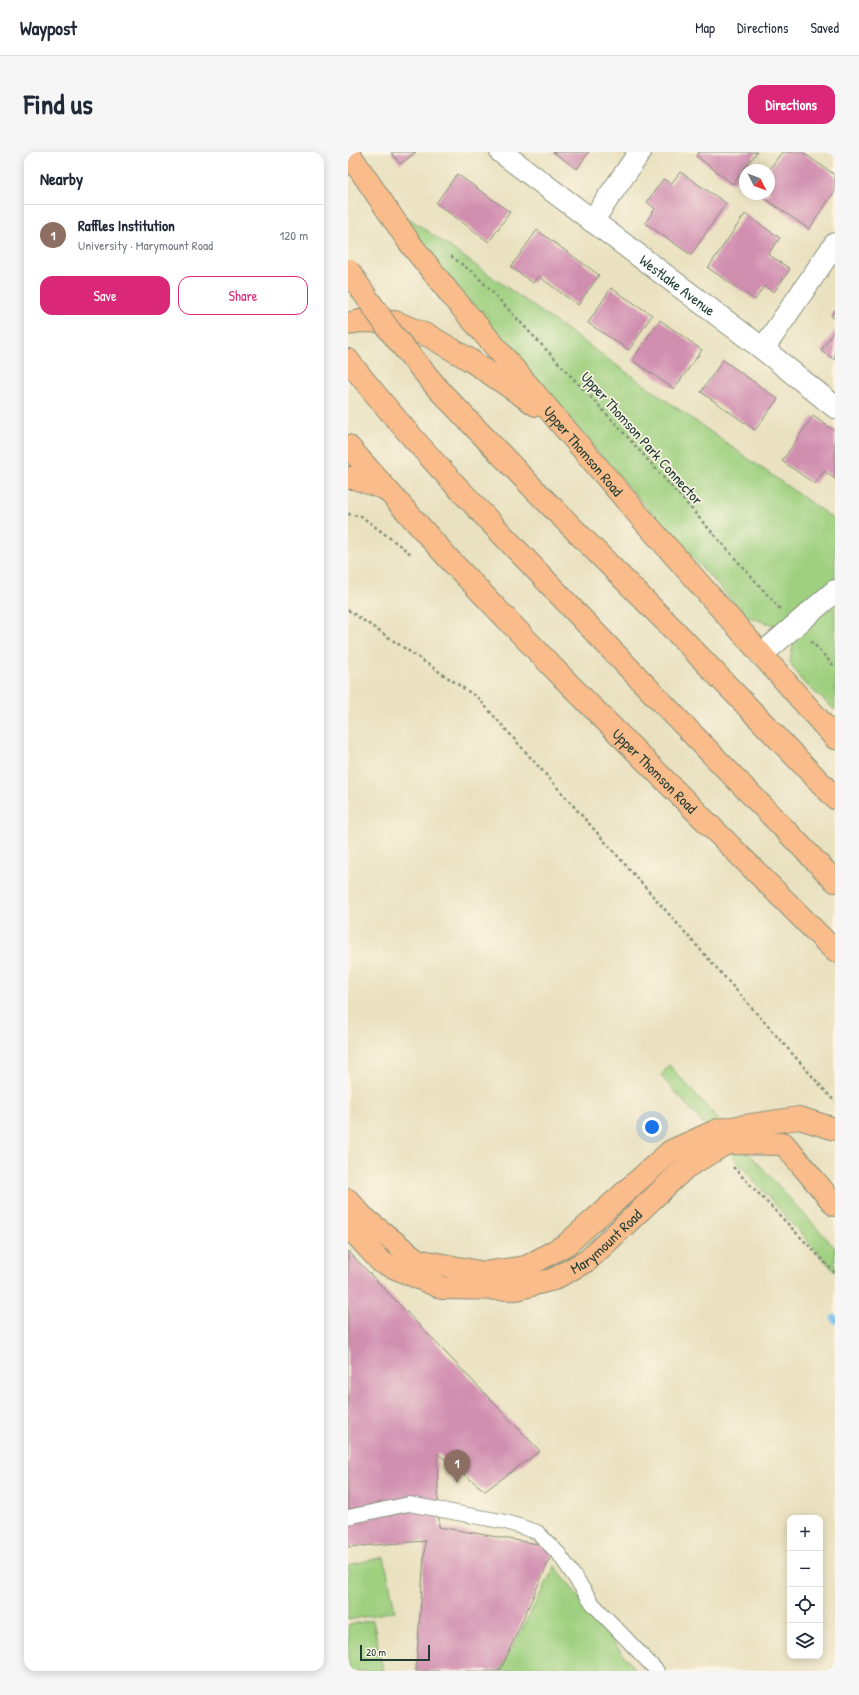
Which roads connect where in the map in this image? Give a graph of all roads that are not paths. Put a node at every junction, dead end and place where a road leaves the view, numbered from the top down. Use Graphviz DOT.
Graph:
graph roads {
  1 [pos="348,152"];
  2 [pos="501,152"];
  3 [pos="640,152"];
  4 [pos="592,221"];
  5 [pos="835,244"];
  6 [pos="348,270"];
  7 [pos="348,324"];
  8 [pos="763,349"];
  9 [pos="348,360"];
  10 [pos="835,407"];
  11 [pos="558,420"];
  12 [pos="348,446"];
  13 [pos="348,478"];
  14 [pos="387,490"];
  15 [pos="835,591"];
  16 [pos="761,655"];
  17 [pos="835,738"];
  18 [pos="835,798"];
  19 [pos="835,881"];
  20 [pos="835,951"];
  21 [pos="835,1129"];
  22 [pos="348,1200"];
  23 [pos="835,1204"];
  24 [pos="348,1226"];
  25 [pos="348,1517"];
  26 [pos="658,1671"];
  1 -- 11 [label="main road, Upper Thomson Road"];
  2 -- 4 [label="street, Westlake Avenue"];
  3 -- 4 [label="street"];
  4 -- 8 [label="street, Westlake Avenue"];
  5 -- 8 [label="street"];
  6 -- 18 [label="main road, bridge"];
  7 -- 11 [label="main road"];
  8 -- 10 [label="street, Westlake Avenue"];
  9 -- 19 [label="main road"];
  11 -- 16 [label="main road, Upper Thomson Road"];
  12 -- 14 [label="main road, Upper Thomson Road"];
  13 -- 14 [label="main road"];
  14 -- 20 [label="main road, Upper Thomson Road"];
  15 -- 16 [label="street"];
  16 -- 17 [label="main road, Upper Thomson Road"];
  21 -- 22 [label="main road, Marymount Road"];
  23 -- 24 [label="main road, Marymount Road"];
  25 -- 26 [label="lane"];
}
